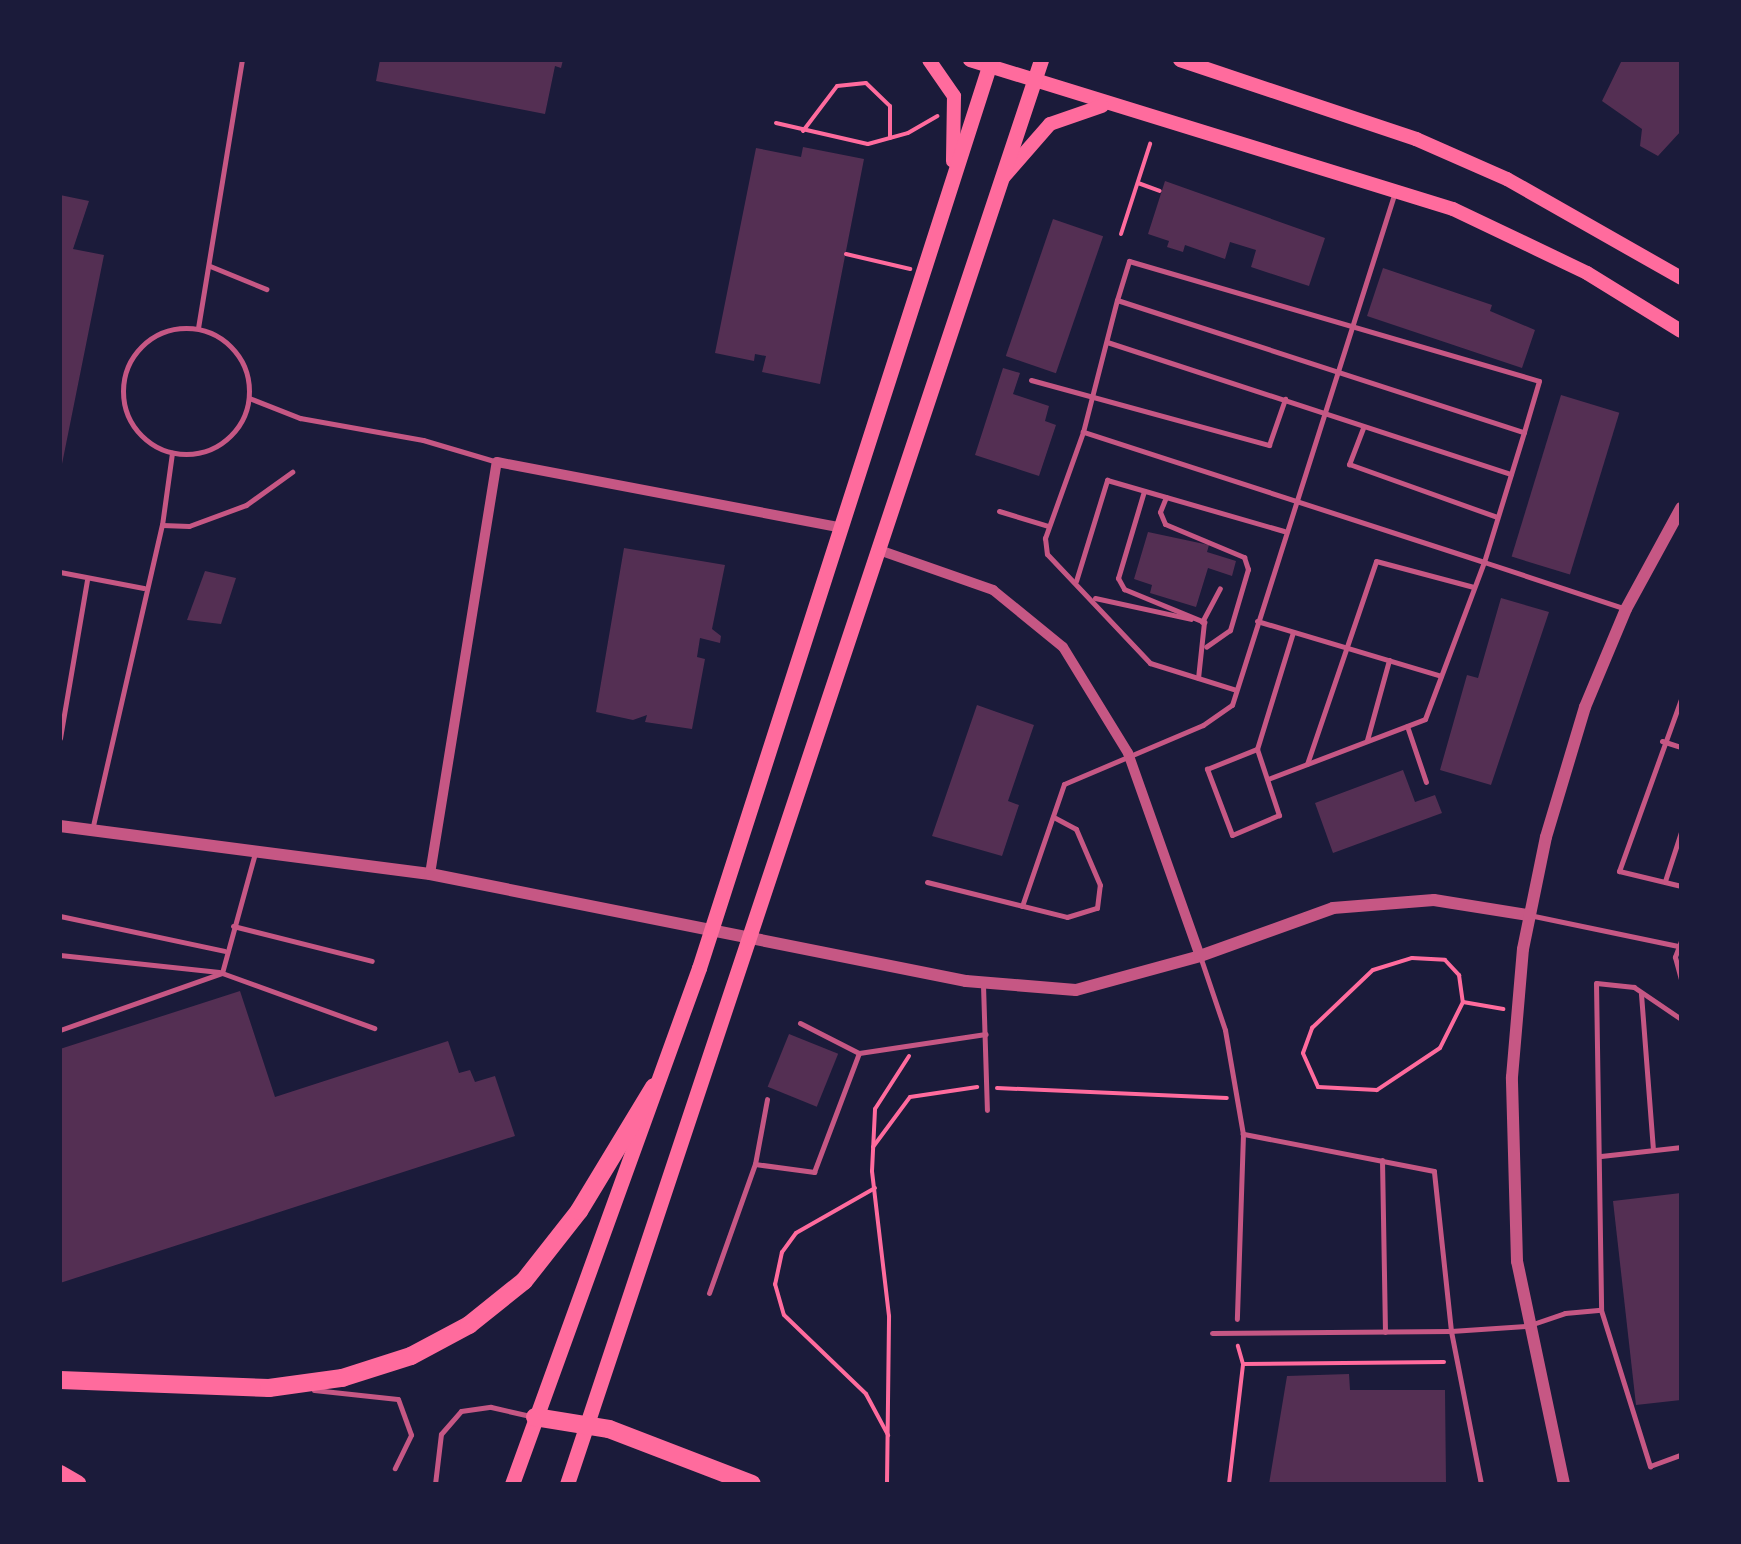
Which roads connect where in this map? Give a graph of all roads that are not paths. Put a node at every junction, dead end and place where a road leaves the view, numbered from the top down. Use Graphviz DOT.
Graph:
graph roads {
  1 [pos="242,60"];
  2 [pos="929,60"];
  3 [pos="970,60"];
  4 [pos="1042,60"];
  5 [pos="1180,60"];
  6 [pos="990,64"];
  7 [pos="1034,80"];
  8 [pos="1106,105"];
  9 [pos="1002,180"];
  10 [pos="1394,192"];
  11 [pos="949,193"];
  12 [pos="210,266"];
  13 [pos="1681,278"];
  14 [pos="266,289"];
  15 [pos="1117,300"];
  16 [pos="1352,326"];
  17 [pos="198,328"];
  18 [pos="1681,332"];
  19 [pos="1106,342"];
  20 [pos="1337,370"];
  21 [pos="1031,380"];
  22 [pos="1093,392"];
  23 [pos="249,398"];
  24 [pos="1285,399"];
  25 [pos="1323,412"];
  26 [pos="1363,428"];
  27 [pos="1083,432"];
  28 [pos="1524,432"];
  29 [pos="172,453"];
  30 [pos="497,462"];
  31 [pos="292,472"];
  32 [pos="1511,474"];
  33 [pos="1144,491"];
  34 [pos="1294,496"];
  35 [pos="1166,497"];
  36 [pos="1681,508"];
  37 [pos="999,511"];
  38 [pos="1497,518"];
  39 [pos="162,525"];
  40 [pos="1049,527"];
  41 [pos="844,528"];
  42 [pos="1284,531"];
  43 [pos="879,550"];
  44 [pos="1484,562"];
  45 [pos="60,572"];
  46 [pos="87,580"];
  47 [pos="1076,581"];
  48 [pos="1474,587"];
  49 [pos="143,588"];
  50 [pos="1220,588"];
  51 [pos="1092,597"];
  52 [pos="1626,609"];
  53 [pos="1257,621"];
  54 [pos="1204,622"];
  55 [pos="1293,632"];
  56 [pos="1206,647"];
  57 [pos="1344,647"];
  58 [pos="1389,660"];
  59 [pos="1442,676"];
  60 [pos="1198,678"];
  61 [pos="1236,690"];
  62 [pos="1681,699"];
  63 [pos="1407,726"];
  64 [pos="60,738"];
  65 [pos="1367,741"];
  66 [pos="1662,741"];
  67 [pos="1681,747"];
  68 [pos="1257,750"];
  69 [pos="1128,753"];
  70 [pos="1308,764"];
  71 [pos="1268,778"];
  72 [pos="1426,782"];
  73 [pos="1052,817"];
  74 [pos="60,826"];
  75 [pos="92,832"];
  76 [pos="1681,832"];
  77 [pos="255,853"];
  78 [pos="430,874"];
  79 [pos="927,882"];
  80 [pos="1664,882"];
  81 [pos="1681,886"];
  82 [pos="1022,906"];
  83 [pos="1528,915"];
  84 [pos="60,916"];
  85 [pos="233,926"];
  86 [pos="1680,943"];
  87 [pos="224,952"];
  88 [pos="60,955"];
  89 [pos="1200,956"];
  90 [pos="372,961"];
  91 [pos="222,973"];
  92 [pos="1681,979"];
  93 [pos="983,982"];
  94 [pos="1641,992"];
  95 [pos="1681,1019"];
  96 [pos="800,1024"];
  97 [pos="374,1028"];
  98 [pos="60,1030"];
  99 [pos="986,1034"];
  100 [pos="859,1053"];
  101 [pos="654,1087"];
  102 [pos="767,1099"];
  103 [pos="987,1110"];
  104 [pos="1242,1134"];
  105 [pos="1681,1147"];
  106 [pos="1653,1150"];
  107 [pos="1600,1156"];
  108 [pos="1382,1159"];
  109 [pos="755,1164"];
  110 [pos="709,1293"];
  111 [pos="1601,1310"];
  112 [pos="1238,1319"];
  113 [pos="1528,1326"];
  114 [pos="1451,1331"];
  115 [pos="1385,1332"];
  116 [pos="1212,1333"];
  117 [pos="60,1380"];
  118 [pos="268,1388"];
  119 [pos="534,1417"];
  120 [pos="587,1424"];
  121 [pos="1681,1455"];
  122 [pos="395,1468"];
  123 [pos="60,1474"];
  124 [pos="77,1484"];
  125 [pos="435,1484"];
  126 [pos="512,1484"];
  127 [pos="567,1484"];
  128 [pos="752,1484"];
  129 [pos="1481,1484"];
  130 [pos="1564,1484"];
  1 -- 12 [label="lane"];
  2 -- 11 [label="main road"];
  3 -- 6 [label="main road"];
  4 -- 7 [label="main road"];
  5 -- 13 [label="main road"];
  6 -- 7 [label="main road"];
  6 -- 11 [label="main road"];
  7 -- 8 [label="main road"];
  7 -- 9 [label="main road"];
  8 -- 9 [label="main road"];
  8 -- 10 [label="main road"];
  9 -- 43 [label="main road"];
  10 -- 16 [label="lane"];
  10 -- 18 [label="main road"];
  11 -- 41 [label="main road"];
  12 -- 14 [label="lane"];
  12 -- 17 [label="lane"];
  15 -- 16 [label="lane"];
  15 -- 19 [label="lane"];
  15 -- 20 [label="lane"];
  16 -- 20 [label="lane"];
  16 -- 28 [label="lane"];
  17 -- 23 [label="lane"];
  17 -- 29 [label="lane"];
  19 -- 22 [label="lane"];
  19 -- 24 [label="lane"];
  20 -- 25 [label="lane"];
  20 -- 28 [label="lane"];
  21 -- 22 [label="lane"];
  22 -- 24 [label="lane"];
  22 -- 27 [label="lane"];
  23 -- 29 [label="lane"];
  23 -- 30 [label="lane"];
  24 -- 25 [label="lane"];
  25 -- 26 [label="lane"];
  25 -- 34 [label="lane"];
  26 -- 32 [label="lane"];
  26 -- 38 [label="lane"];
  27 -- 34 [label="lane"];
  27 -- 40 [label="lane"];
  28 -- 32 [label="lane"];
  29 -- 39 [label="lane"];
  30 -- 41 [label="street"];
  30 -- 78 [label="street"];
  31 -- 39 [label="lane"];
  32 -- 38 [label="lane"];
  33 -- 35 [label="lane"];
  33 -- 47 [label="lane"];
  33 -- 54 [label="lane"];
  34 -- 42 [label="lane"];
  34 -- 44 [label="lane"];
  35 -- 42 [label="lane"];
  35 -- 56 [label="lane"];
  36 -- 52 [label="street"];
  37 -- 40 [label="lane"];
  38 -- 44 [label="lane"];
  39 -- 49 [label="lane"];
  40 -- 47 [label="lane"];
  41 -- 101 [label="main road"];
  42 -- 53 [label="lane"];
  43 -- 69 [label="street"];
  43 -- 120 [label="main road"];
  44 -- 48 [label="lane"];
  44 -- 52 [label="lane"];
  45 -- 46 [label="lane"];
  46 -- 49 [label="lane"];
  46 -- 64 [label="lane"];
  47 -- 51 [label="lane"];
  48 -- 57 [label="lane"];
  48 -- 59 [label="lane"];
  49 -- 75 [label="lane"];
  50 -- 54 [label="lane"];
  51 -- 54 [label="lane"];
  51 -- 60 [label="lane"];
  52 -- 83 [label="street"];
  53 -- 55 [label="lane"];
  53 -- 61 [label="lane"];
  54 -- 56 [label="lane"];
  55 -- 57 [label="lane"];
  55 -- 68 [label="lane"];
  56 -- 60 [label="lane"];
  57 -- 58 [label="lane"];
  57 -- 70 [label="lane"];
  58 -- 59 [label="lane"];
  58 -- 65 [label="lane"];
  59 -- 63 [label="lane"];
  60 -- 61 [label="lane"];
  61 -- 69 [label="lane"];
  62 -- 66 [label="lane"];
  63 -- 65 [label="lane"];
  63 -- 72 [label="lane"];
  65 -- 70 [label="lane"];
  66 -- 67 [label="lane"];
  66 -- 80 [label="lane"];
  68 -- 71 [label="lane"];
  68 -- 71 [label="lane"];
  69 -- 73 [label="lane"];
  69 -- 89 [label="street"];
  70 -- 71 [label="lane"];
  73 -- 82 [label="lane"];
  73 -- 82 [label="lane"];
  74 -- 75 [label="street"];
  75 -- 77 [label="street"];
  76 -- 80 [label="lane"];
  77 -- 78 [label="street"];
  77 -- 85 [label="lane"];
  78 -- 93 [label="street"];
  79 -- 82 [label="lane"];
  80 -- 81 [label="lane"];
  83 -- 86 [label="lane"];
  83 -- 89 [label="street"];
  83 -- 113 [label="street"];
  84 -- 87 [label="lane"];
  85 -- 87 [label="lane"];
  85 -- 90 [label="lane"];
  86 -- 92 [label="lane"];
  87 -- 91 [label="lane"];
  88 -- 91 [label="lane"];
  89 -- 93 [label="street"];
  89 -- 104 [label="lane"];
  91 -- 97 [label="lane"];
  91 -- 98 [label="lane"];
  93 -- 99 [label="lane"];
  94 -- 95 [label="lane"];
  94 -- 106 [label="lane"];
  94 -- 107 [label="lane"];
  96 -- 100 [label="lane"];
  99 -- 100 [label="lane"];
  99 -- 103 [label="lane"];
  100 -- 109 [label="lane"];
  101 -- 118 [label="highway"];
  101 -- 119 [label="main road"];
  102 -- 109 [label="lane"];
  104 -- 108 [label="lane"];
  104 -- 112 [label="lane"];
  105 -- 106 [label="lane"];
  106 -- 107 [label="lane"];
  107 -- 111 [label="lane"];
  108 -- 114 [label="lane"];
  108 -- 115 [label="lane"];
  109 -- 110 [label="lane"];
  111 -- 113 [label="lane"];
  111 -- 121 [label="lane"];
  113 -- 114 [label="lane"];
  113 -- 130 [label="street"];
  114 -- 115 [label="lane"];
  114 -- 129 [label="lane"];
  115 -- 116 [label="lane"];
  117 -- 118 [label="highway"];
  118 -- 122 [label="lane"];
  119 -- 120 [label="highway"];
  119 -- 125 [label="lane"];
  119 -- 126 [label="main road"];
  120 -- 127 [label="main road"];
  120 -- 128 [label="highway"];
  123 -- 124 [label="highway"];
}
